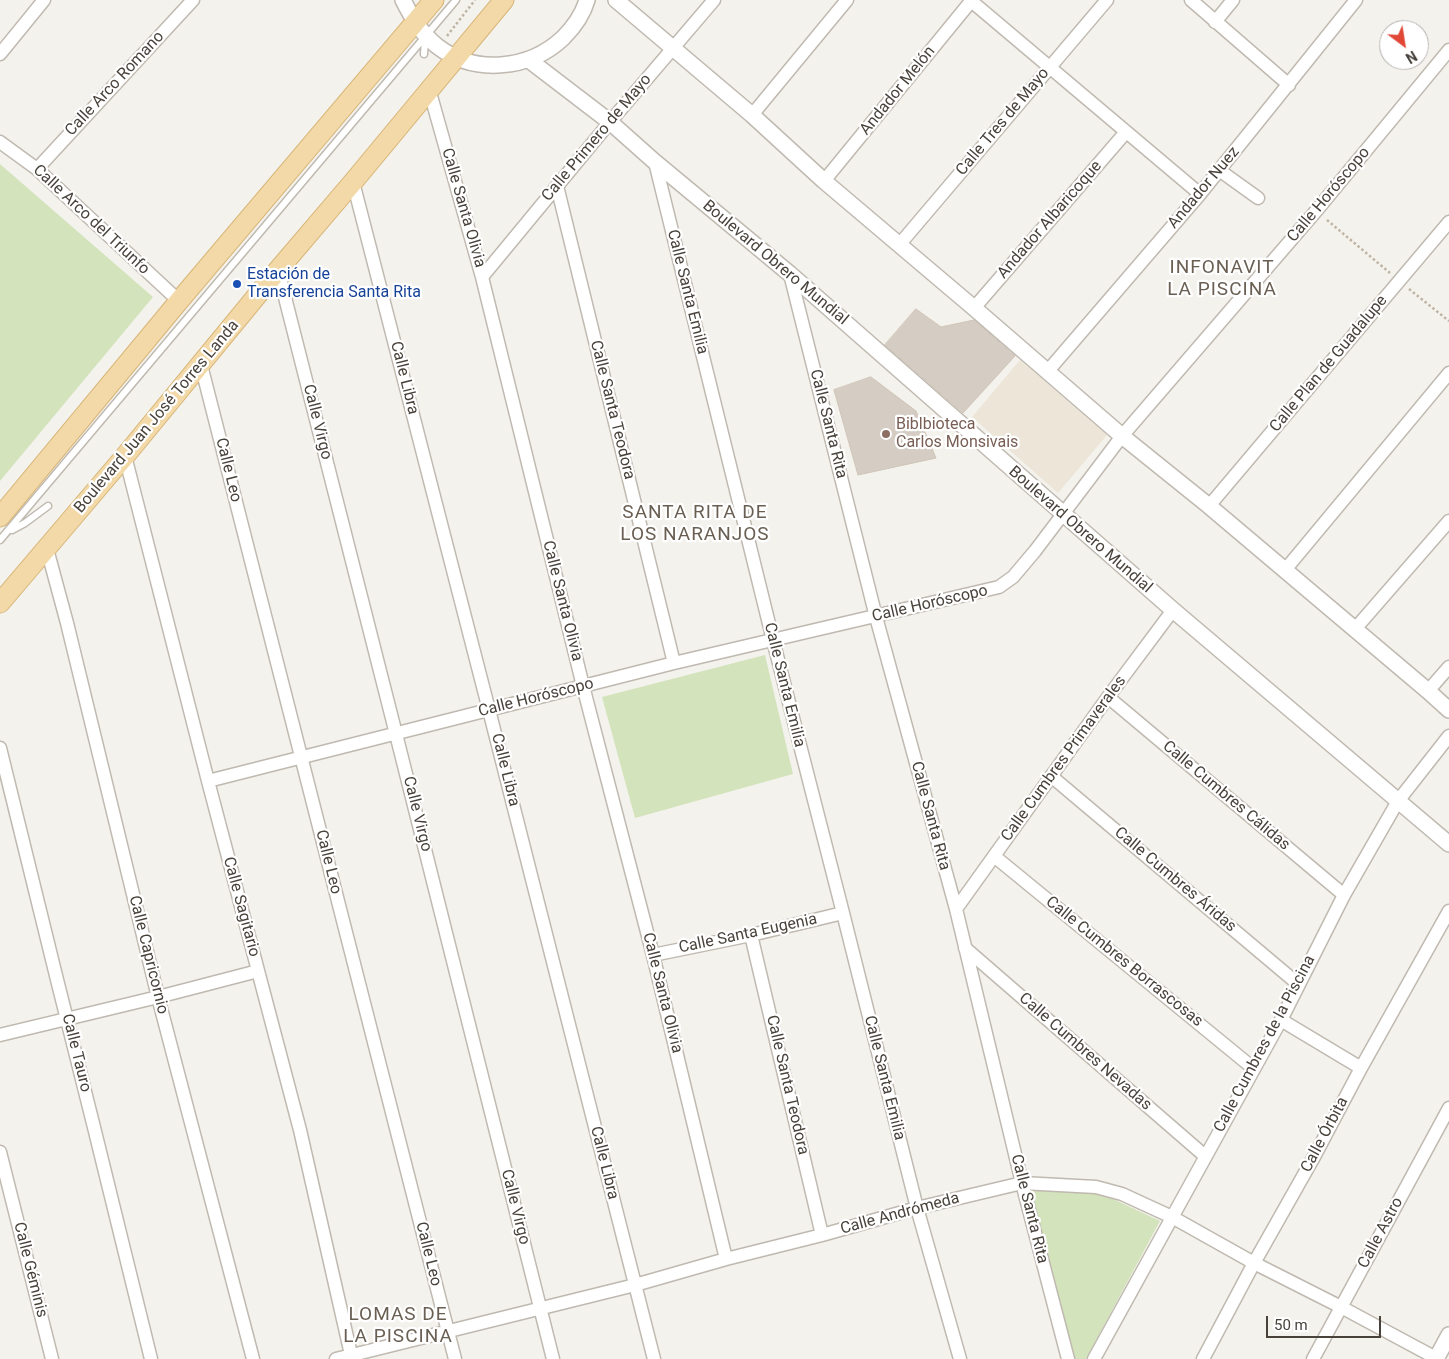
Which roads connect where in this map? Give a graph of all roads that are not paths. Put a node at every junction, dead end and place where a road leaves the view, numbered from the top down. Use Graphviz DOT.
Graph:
graph roads {
  1 [pos="44,0"];
  2 [pos="193,0"];
  3 [pos="404,0"];
  4 [pos="434,0"];
  5 [pos="456,0"];
  6 [pos="504,0"];
  7 [pos="587,0"];
  8 [pos="616,0"];
  9 [pos="714,0"];
  10 [pos="847,0"];
  11 [pos="971,0"];
  12 [pos="1107,0"];
  13 [pos="1191,0"];
  14 [pos="1233,0"];
  15 [pos="1356,0"];
  16 [pos="1215,22"];
  17 [pos="420,29"];
  18 [pos="673,48"];
  19 [pos="1449,50"];
  20 [pos="0,54"];
  21 [pos="424,54"];
  22 [pos="456,57"];
  23 [pos="529,60"];
  24 [pos="1050,67"];
  25 [pos="1289,85"];
  26 [pos="429,89"];
  27 [pos="752,115"];
  28 [pos="610,122"];
  29 [pos="1126,132"];
  30 [pos="0,142"];
  31 [pos="655,162"];
  32 [pos="37,169"];
  33 [pos="1219,170"];
  34 [pos="824,181"];
  35 [pos="353,182"];
  36 [pos="557,186"];
  37 [pos="1200,194"];
  38 [pos="1258,198"];
  39 [pos="1449,222"];
  40 [pos="899,245"];
  41 [pos="278,270"];
  42 [pos="790,274"];
  43 [pos="482,277"];
  44 [pos="178,301"];
  45 [pos="974,308"];
  46 [pos="201,365"];
  47 [pos="1047,372"];
  48 [pos="1449,373"];
  49 [pos="1122,436"];
  50 [pos="125,456"];
  51 [pos="48,506"];
  52 [pos="1209,506"];
  53 [pos="1063,515"];
  54 [pos="1449,521"];
  55 [pos="4,525"];
  56 [pos="0,540"];
  57 [pos="46,549"];
  58 [pos="1285,570"];
  59 [pos="0,603"];
  60 [pos="1173,610"];
  61 [pos="876,617"];
  62 [pos="1355,629"];
  63 [pos="773,640"];
  64 [pos="674,663"];
  65 [pos="1449,667"];
  66 [pos="583,686"];
  67 [pos="1428,691"];
  68 [pos="1108,697"];
  69 [pos="489,710"];
  70 [pos="1449,710"];
  71 [pos="396,734"];
  72 [pos="1449,736"];
  73 [pos="0,748"];
  74 [pos="301,758"];
  75 [pos="1051,776"];
  76 [pos="208,782"];
  77 [pos="1398,801"];
  78 [pos="1449,844"];
  79 [pos="994,856"];
  80 [pos="1344,895"];
  81 [pos="956,908"];
  82 [pos="1449,912"];
  83 [pos="844,913"];
  84 [pos="752,936"];
  85 [pos="965,948"];
  86 [pos="653,955"];
  87 [pos="258,971"];
  88 [pos="1298,984"];
  89 [pos="158,997"];
  90 [pos="67,1019"];
  91 [pos="1281,1020"];
  92 [pos="0,1035"];
  93 [pos="1253,1068"];
  94 [pos="1360,1068"];
  95 [pos="1449,1108"];
  96 [pos="0,1152"];
  97 [pos="1205,1156"];
  98 [pos="1022,1183"];
  99 [pos="917,1208"];
  100 [pos="1172,1217"];
  101 [pos="822,1235"];
  102 [pos="726,1259"];
  103 [pos="1254,1262"];
  104 [pos="635,1285"];
  105 [pos="1341,1307"];
  106 [pos="540,1309"];
  107 [pos="448,1330"];
  108 [pos="1449,1335"];
  109 [pos="352,1357"];
  110 [pos="52,1359"];
  111 [pos="151,1359"];
  112 [pos="253,1359"];
  113 [pos="336,1359"];
  114 [pos="454,1359"];
  115 [pos="553,1359"];
  116 [pos="654,1359"];
  117 [pos="960,1359"];
  118 [pos="1068,1359"];
  119 [pos="1094,1359"];
  120 [pos="1203,1359"];
  121 [pos="1313,1359"];
  122 [pos="1436,1359"];
  1 -- 20 [label="street"];
  2 -- 32 [label="street, Calle Arco Romano"];
  3 -- 17 [label="street"];
  4 -- 17 [label="main road"];
  5 -- 17 [label="lane"];
  6 -- 22 [label="main road, Boulevard Juan José Torres Landa"];
  7 -- 23 [label="street"];
  8 -- 18 [label="street"];
  9 -- 18 [label="street, Calle Primero de Mayo"];
  10 -- 27 [label="street"];
  11 -- 24 [label="street"];
  11 -- 34 [label="street, Andador Melón"];
  12 -- 24 [label="street, Calle Tres de Mayo"];
  13 -- 16 [label="street"];
  14 -- 16 [label="street"];
  15 -- 25 [label="street, Andador Nuez"];
  16 -- 25 [label="street"];
  17 -- 21 [label="lane"];
  17 -- 22 [label="street"];
  17 -- 44 [label="main road"];
  17 -- 55 [label="lane"];
  18 -- 27 [label="street"];
  18 -- 28 [label="street, Calle Primero de Mayo"];
  19 -- 49 [label="street, Calle Horóscopo"];
  22 -- 23 [label="street"];
  22 -- 26 [label="main road, Boulevard Juan José Torres Landa"];
  23 -- 28 [label="street, Boulevard Obrero Mundial"];
  24 -- 29 [label="street"];
  24 -- 40 [label="street, Calle Tres de Mayo"];
  25 -- 33 [label="street, Andador Nuez"];
  26 -- 35 [label="main road, Boulevard Juan José Torres Landa"];
  26 -- 43 [label="street, Calle Santa Olivia"];
  27 -- 34 [label="street"];
  28 -- 31 [label="street, Boulevard Obrero Mundial"];
  28 -- 36 [label="street, Calle Primero de Mayo"];
  29 -- 37 [label="street"];
  29 -- 45 [label="street, Andador Albaricoque"];
  30 -- 32 [label="street, Calle Arco del Triunfo"];
  31 -- 42 [label="street, Boulevard Obrero Mundial"];
  31 -- 63 [label="street, Calle Santa Emilia"];
  32 -- 44 [label="street, Calle Arco del Triunfo"];
  33 -- 37 [label="street, Andador Nuez"];
  33 -- 38 [label="street"];
  34 -- 40 [label="street"];
  35 -- 41 [label="main road, Boulevard Juan José Torres Landa"];
  35 -- 69 [label="street, Calle Libra"];
  36 -- 43 [label="street, Calle Primero de Mayo"];
  36 -- 64 [label="street, Calle Santa Teodora"];
  37 -- 47 [label="street, Andador Nuez"];
  39 -- 52 [label="street, Calle Plan de Guadalupe"];
  40 -- 45 [label="street"];
  41 -- 46 [label="main road, Boulevard Juan José Torres Landa"];
  41 -- 71 [label="street, Calle Virgo"];
  42 -- 53 [label="street, Boulevard Obrero Mundial"];
  42 -- 61 [label="street, Calle Santa Rita"];
  43 -- 66 [label="street, Calle Santa Olivia"];
  44 -- 55 [label="main road"];
  45 -- 47 [label="street"];
  46 -- 50 [label="main road, Boulevard Juan José Torres Landa"];
  46 -- 74 [label="street, Calle Leo"];
  47 -- 49 [label="street"];
  48 -- 58 [label="street"];
  49 -- 52 [label="street"];
  49 -- 53 [label="street, Calle Horóscopo"];
  50 -- 57 [label="main road, Boulevard Juan José Torres Landa"];
  50 -- 76 [label="street, Calle Sagitario"];
  51 -- 55 [label="lane"];
  52 -- 58 [label="street"];
  53 -- 60 [label="street, Boulevard Obrero Mundial"];
  53 -- 61 [label="street, Calle Horóscopo"];
  54 -- 62 [label="street"];
  55 -- 56 [label="lane"];
  57 -- 59 [label="main road, Boulevard Juan José Torres Landa"];
  57 -- 89 [label="street, Calle Capricornio"];
  58 -- 62 [label="street"];
  60 -- 68 [label="street, Calle Cumbres Primaverales"];
  60 -- 77 [label="street, Boulevard Obrero Mundial"];
  61 -- 63 [label="street, Calle Horóscopo"];
  61 -- 81 [label="street, Calle Santa Rita"];
  62 -- 67 [label="street"];
  63 -- 64 [label="street, Calle Horóscopo"];
  63 -- 83 [label="street, Calle Santa Emilia"];
  64 -- 66 [label="street, Calle Horóscopo"];
  65 -- 67 [label="street"];
  66 -- 69 [label="street, Calle Horóscopo"];
  66 -- 86 [label="street, Calle Santa Olivia"];
  67 -- 70 [label="street"];
  68 -- 75 [label="street, Calle Cumbres Primaverales"];
  68 -- 80 [label="street, Calle Cumbres Cálidas"];
  69 -- 71 [label="street, Calle Horóscopo"];
  69 -- 104 [label="street, Calle Libra"];
  71 -- 74 [label="street, Calle Horóscopo"];
  71 -- 106 [label="street, Calle Virgo"];
  72 -- 77 [label="street, Calle Cumbres de la Piscina"];
  73 -- 90 [label="street, Calle Tauro"];
  74 -- 76 [label="street, Calle Horóscopo"];
  74 -- 107 [label="street, Calle Leo"];
  75 -- 79 [label="street, Calle Cumbres Primaverales"];
  75 -- 88 [label="street, Calle Cumbres Áridas"];
  76 -- 87 [label="street, Calle Sagitario"];
  77 -- 78 [label="street, Boulevard Obrero Mundial"];
  77 -- 80 [label="street, Calle Cumbres de la Piscina"];
  79 -- 81 [label="street, Calle Cumbres Primaverales"];
  79 -- 93 [label="street, Calle Cumbres Borrascosas"];
  80 -- 88 [label="street, Calle Cumbres de la Piscina"];
  81 -- 85 [label="street, Calle Santa Rita"];
  82 -- 94 [label="street, Calle Órbita"];
  83 -- 84 [label="street, Calle Santa Eugenia"];
  83 -- 99 [label="street, Calle Santa Emilia"];
  84 -- 86 [label="street, Calle Santa Eugenia"];
  84 -- 101 [label="street, Calle Santa Teodora"];
  85 -- 97 [label="street, Calle Cumbres Nevadas"];
  85 -- 98 [label="street, Calle Santa Rita"];
  86 -- 102 [label="street, Calle Santa Olivia"];
  87 -- 89 [label="street"];
  87 -- 109 [label="street, Calle Sagitario"];
  88 -- 91 [label="street, Calle Cumbres de la Piscina"];
  89 -- 90 [label="street"];
  89 -- 112 [label="street, Calle Capricornio"];
  90 -- 92 [label="street"];
  90 -- 111 [label="street, Calle Tauro"];
  91 -- 93 [label="street, Calle Cumbres de la Piscina"];
  91 -- 94 [label="street"];
  93 -- 97 [label="street, Calle Cumbres de la Piscina"];
  94 -- 103 [label="street, Calle Órbita"];
  95 -- 105 [label="street, Calle Astro"];
  96 -- 110 [label="street, Calle Géminis"];
  97 -- 100 [label="street, Calle Cumbres de la Piscina"];
  98 -- 99 [label="street, Calle Andrómeda"];
  98 -- 100 [label="street, Calle Andrómeda"];
  98 -- 118 [label="street, Calle Santa Rita"];
  99 -- 101 [label="street, Calle Andrómeda"];
  99 -- 117 [label="street, Calle Santa Emilia"];
  100 -- 103 [label="street, Calle Andrómeda"];
  100 -- 119 [label="street, Calle Cumbres de la Piscina"];
  101 -- 102 [label="street, Calle Andrómeda"];
  102 -- 104 [label="street, Calle Andrómeda"];
  103 -- 105 [label="street, Calle Andrómeda"];
  103 -- 120 [label="street, Calle Órbita"];
  104 -- 106 [label="street, Calle Andrómeda"];
  104 -- 116 [label="street, Calle Libra"];
  105 -- 121 [label="street, Calle Astro"];
  105 -- 122 [label="street, Calle Andrómeda"];
  106 -- 107 [label="street, Calle Andrómeda"];
  106 -- 115 [label="street, Calle Virgo"];
  107 -- 109 [label="street, Calle Andrómeda"];
  107 -- 114 [label="street, Calle Leo"];
  108 -- 122 [label="street"];
  109 -- 113 [label="street, Calle Andrómeda"];
}
